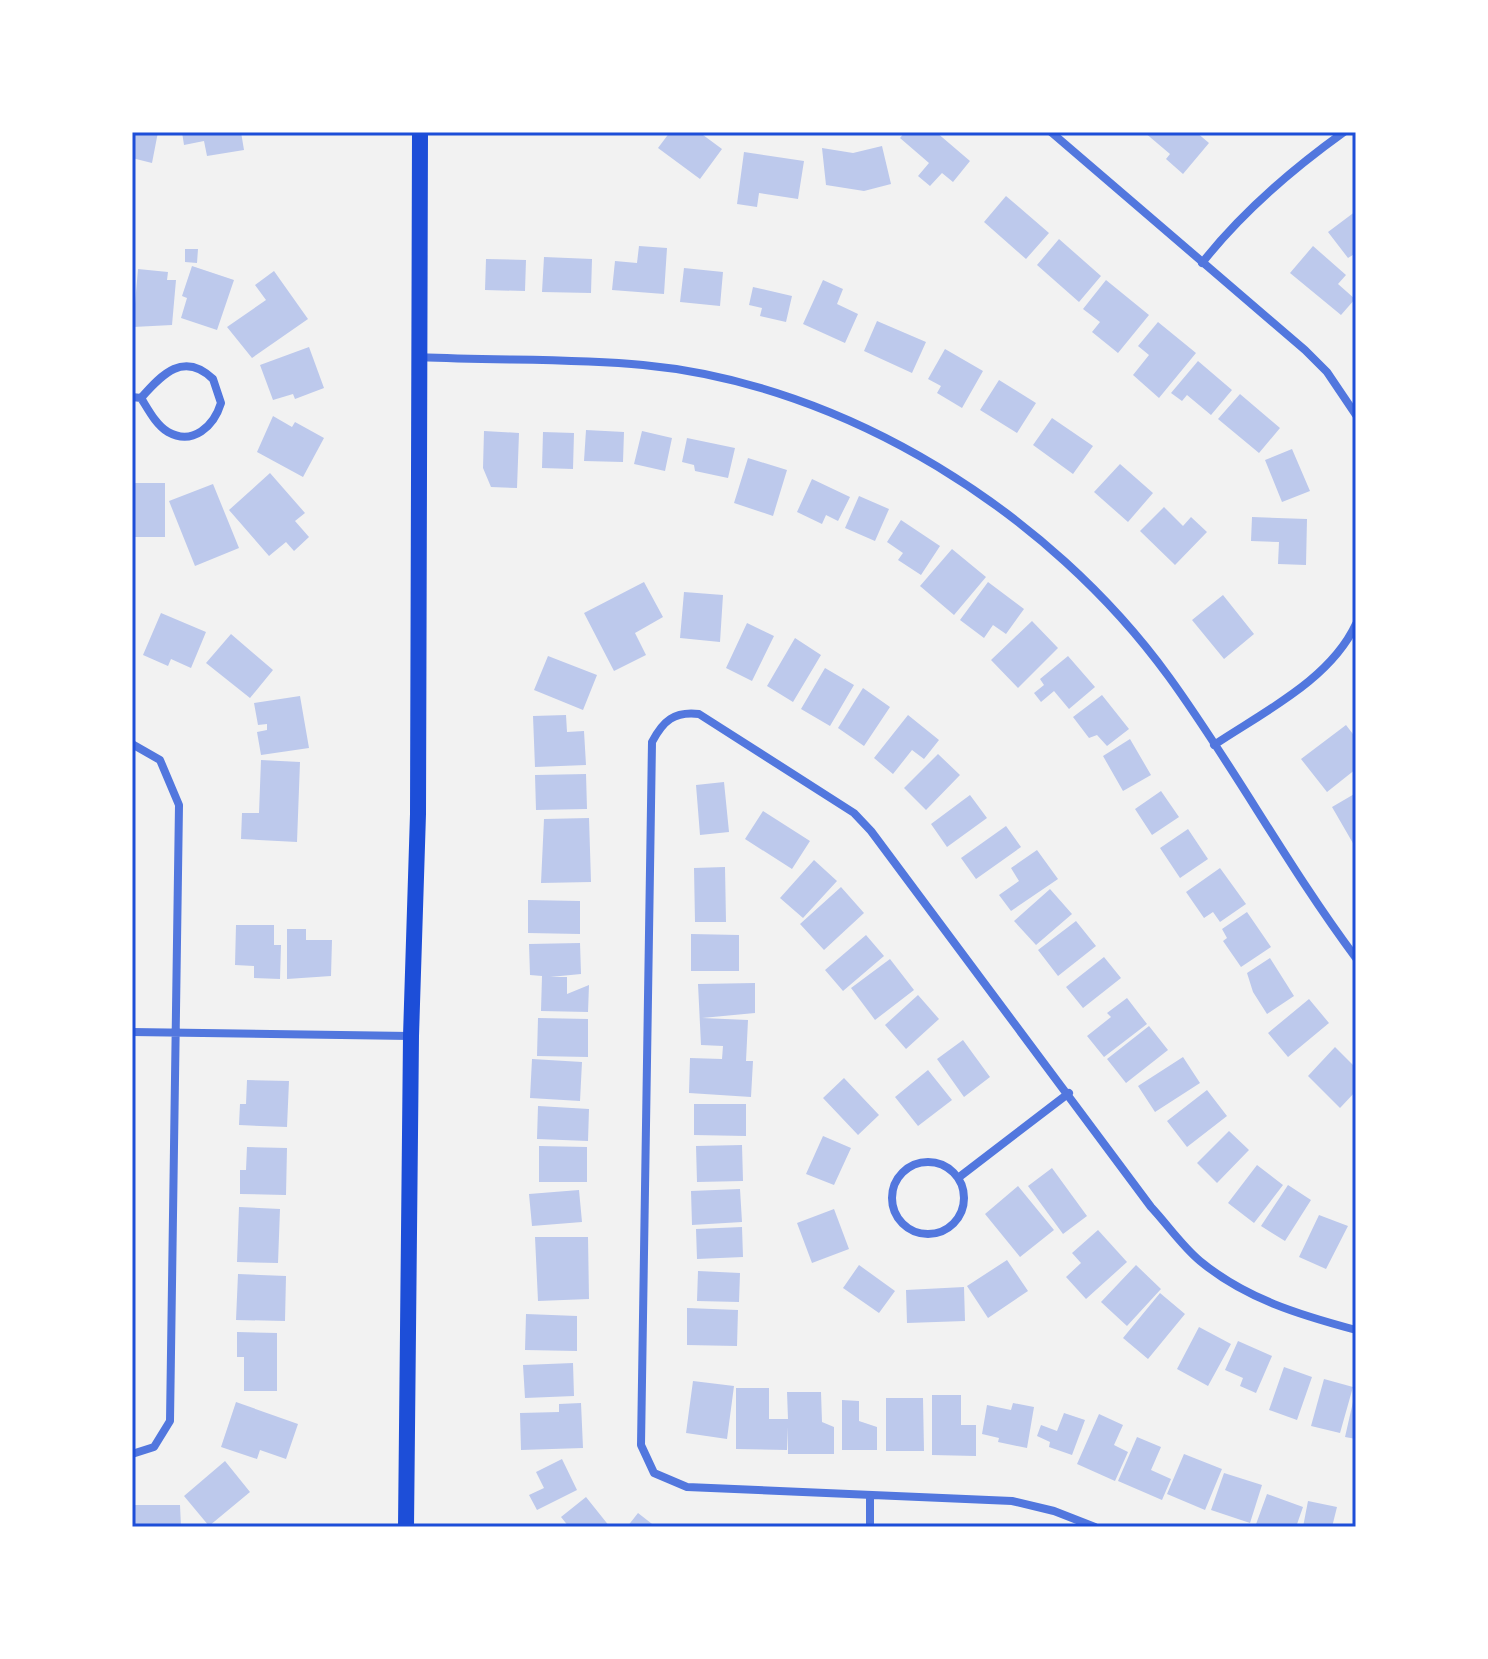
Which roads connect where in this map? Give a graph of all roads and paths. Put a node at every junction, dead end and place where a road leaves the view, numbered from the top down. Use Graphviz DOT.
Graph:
graph roads {
  1 [pos="420,132"];
  2 [pos="1051,132"];
  3 [pos="1344,132"];
  4 [pos="1202,263"];
  5 [pos="419,357"];
  6 [pos="136,397"];
  7 [pos="1356,415"];
  8 [pos="1356,624"];
  9 [pos="132,744"];
  10 [pos="1214,745"];
  11 [pos="1356,958"];
  12 [pos="132,1032"];
  13 [pos="177,1032"];
  14 [pos="411,1036"];
  15 [pos="1069,1093"];
  16 [pos="958,1178"];
  17 [pos="1356,1330"];
  18 [pos="132,1454"];
  19 [pos="870,1497"];
  20 [pos="406,1527"];
  21 [pos="870,1527"];
  22 [pos="1095,1527"];
  1 -- 5 [label="main road"];
  2 -- 4 [label="street"];
  3 -- 4 [label="street"];
  4 -- 7 [label="street"];
  5 -- 10 [label="street"];
  5 -- 14 [label="main road"];
  6 -- 6 [label="street"];
  8 -- 10 [label="street"];
  9 -- 13 [label="street"];
  10 -- 11 [label="street"];
  12 -- 13 [label="street"];
  13 -- 14 [label="street"];
  13 -- 18 [label="street"];
  14 -- 20 [label="main road"];
  15 -- 16 [label="street"];
  15 -- 17 [label="street"];
  15 -- 19 [label="street"];
  16 -- 16 [label="street"];
  19 -- 21 [label="street"];
  19 -- 22 [label="street"];
}
